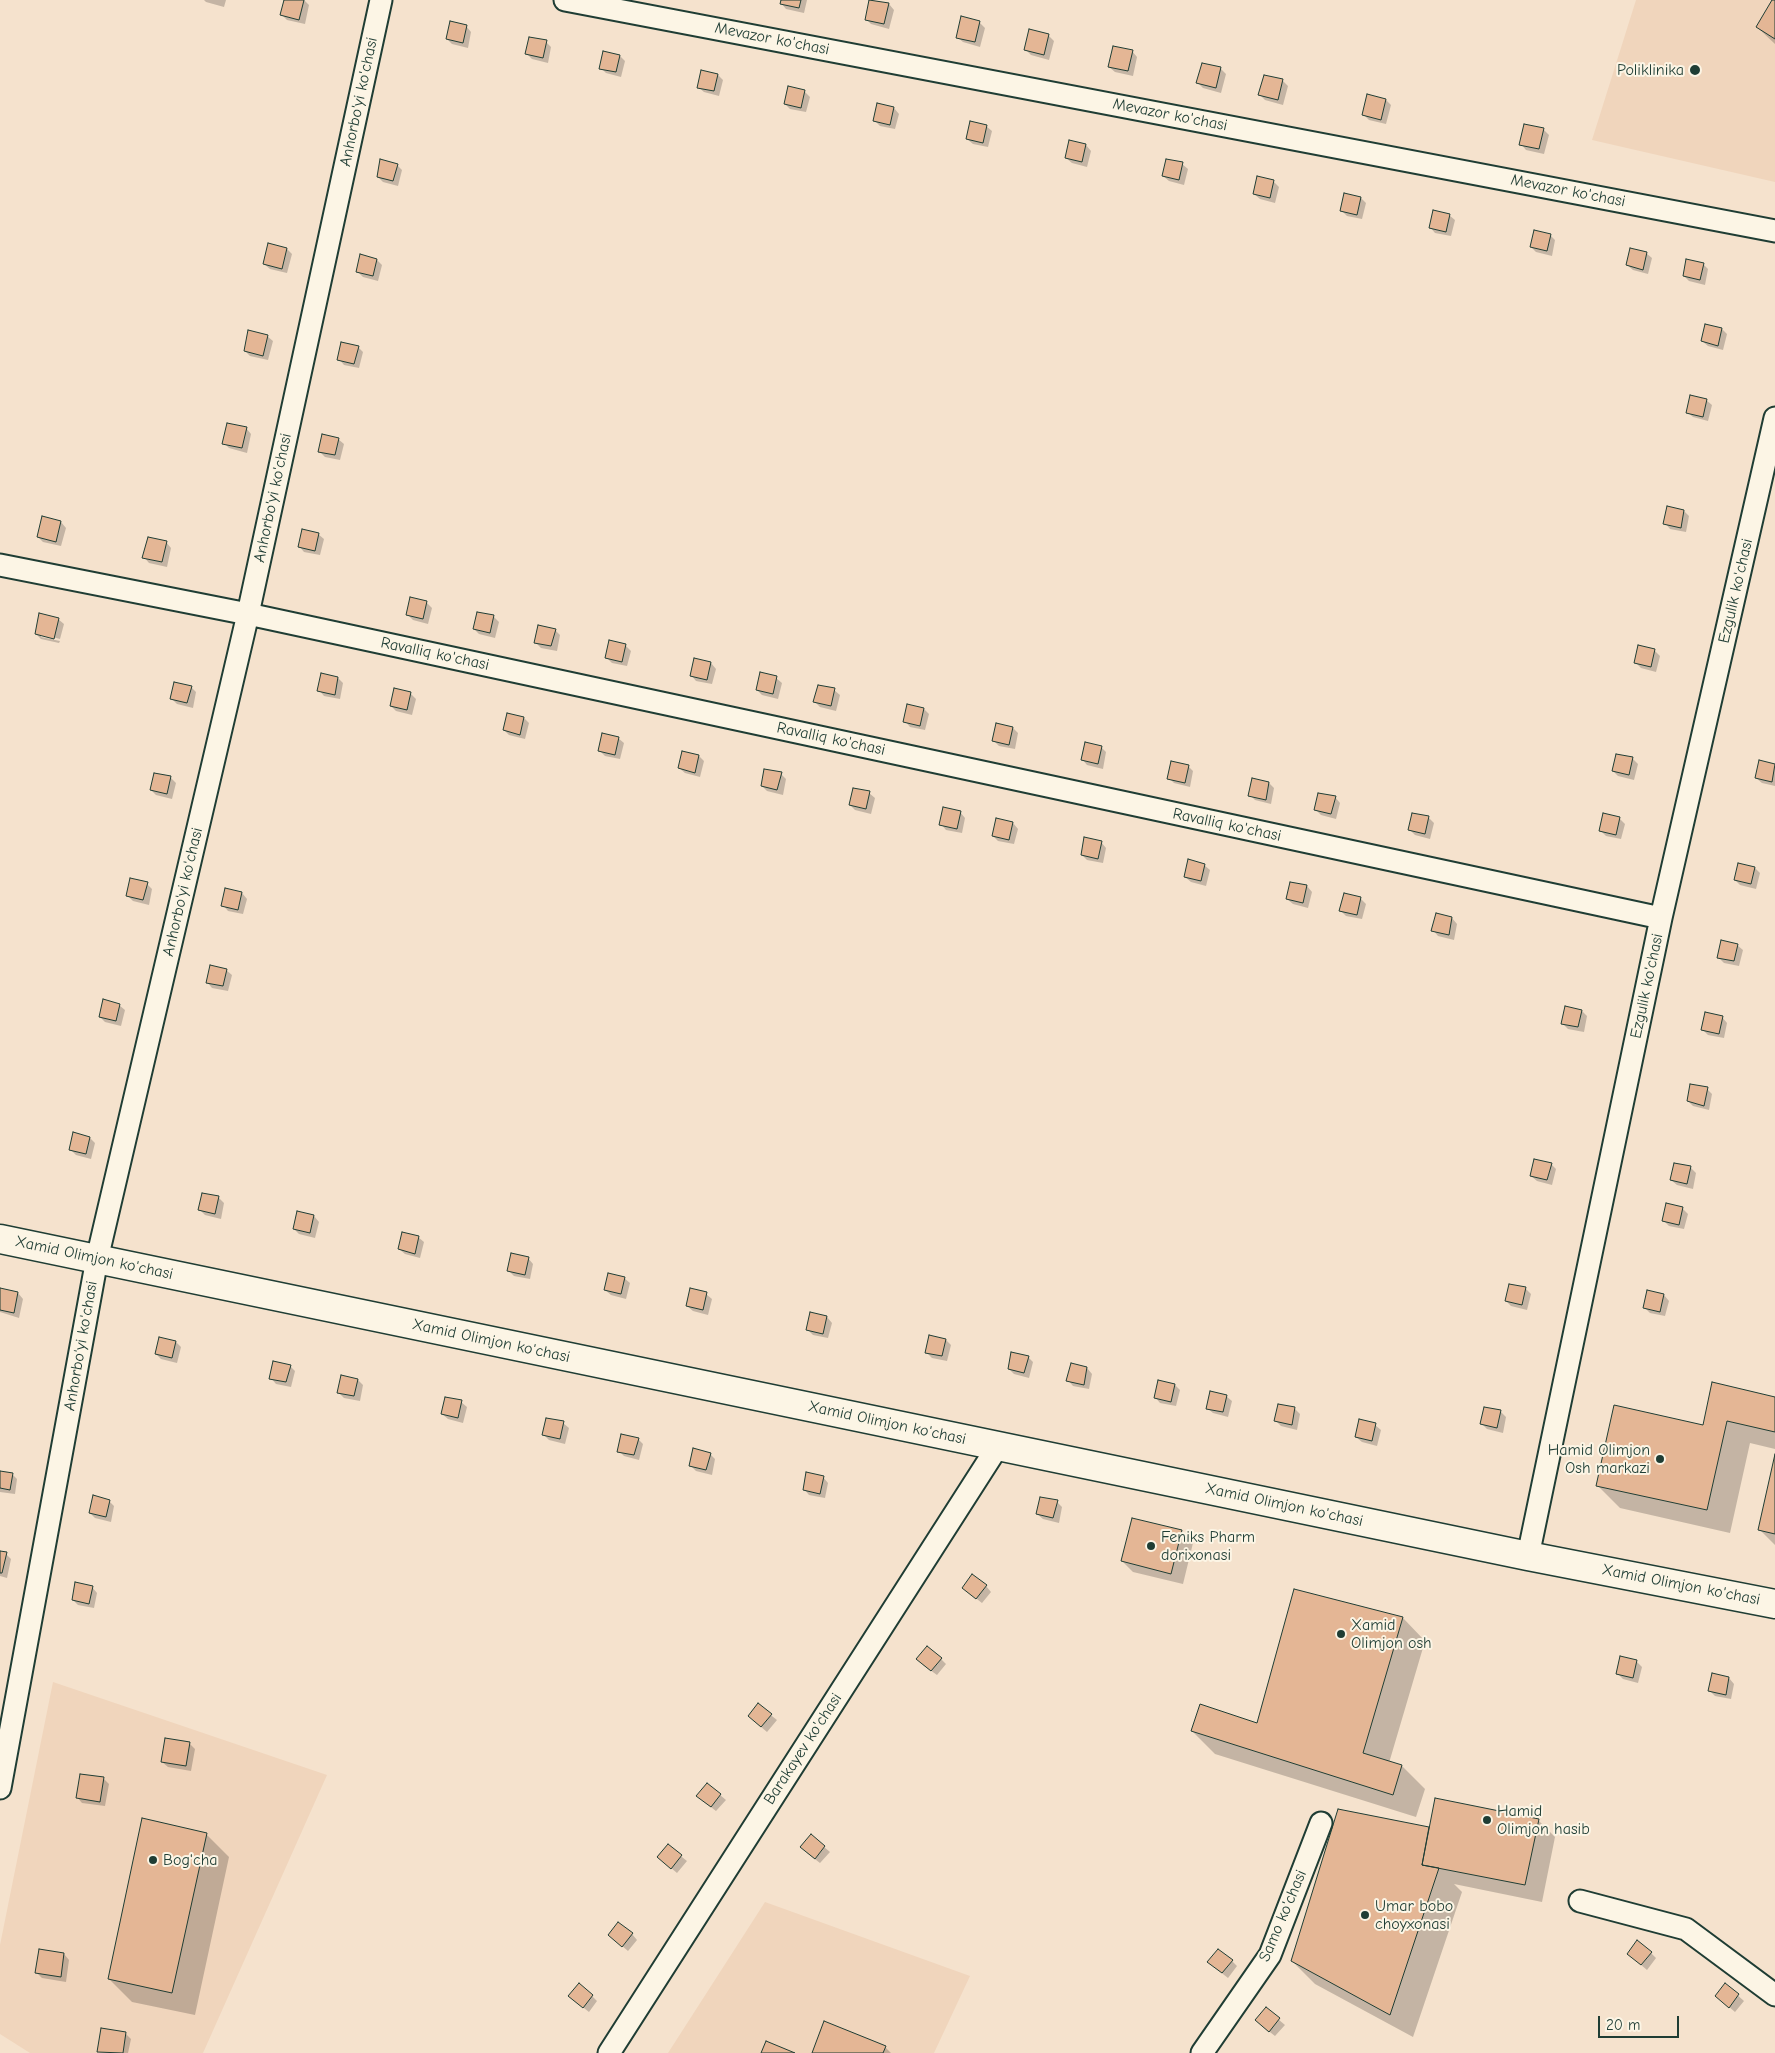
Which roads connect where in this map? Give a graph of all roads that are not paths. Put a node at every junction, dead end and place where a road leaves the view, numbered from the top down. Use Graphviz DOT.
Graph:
graph roads {
  1 [pos="381,0"];
  2 [pos="565,0"];
  3 [pos="1775,230"];
  4 [pos="1775,418"];
  5 [pos="0,565"];
  6 [pos="248,614"];
  7 [pos="1661,918"];
  8 [pos="0,1238"];
  9 [pos="97,1259"];
  10 [pos="998,1446"];
  11 [pos="1528,1556"];
  12 [pos="1775,1604"];
  13 [pos="0,1788"];
  14 [pos="1321,1823"];
  15 [pos="1580,1901"];
  16 [pos="1775,1995"];
  17 [pos="609,2053"];
  18 [pos="1202,2053"];
  1 -- 6 [label="street, Anhorbo'yi ko'chasi"];
  2 -- 3 [label="street, Mevazor ko'chasi"];
  4 -- 7 [label="street, Ezgulik ko'chasi"];
  5 -- 6 [label="street, Ravalliq ko'chasi"];
  6 -- 7 [label="street, Ravalliq ko'chasi"];
  6 -- 9 [label="street, Anhorbo'yi ko'chasi"];
  7 -- 11 [label="street, Ezgulik ko'chasi"];
  8 -- 9 [label="main road, Xamid Olimjon ko'chasi"];
  9 -- 10 [label="main road, Xamid Olimjon ko'chasi"];
  9 -- 13 [label="street, Anhorbo'yi ko'chasi"];
  10 -- 11 [label="main road, Xamid Olimjon ko'chasi"];
  10 -- 17 [label="street, Barakayev ko'chasi"];
  11 -- 12 [label="main road, Xamid Olimjon ko'chasi"];
  14 -- 18 [label="street, Samo ko'chasi"];
  15 -- 16 [label="street"];
}
